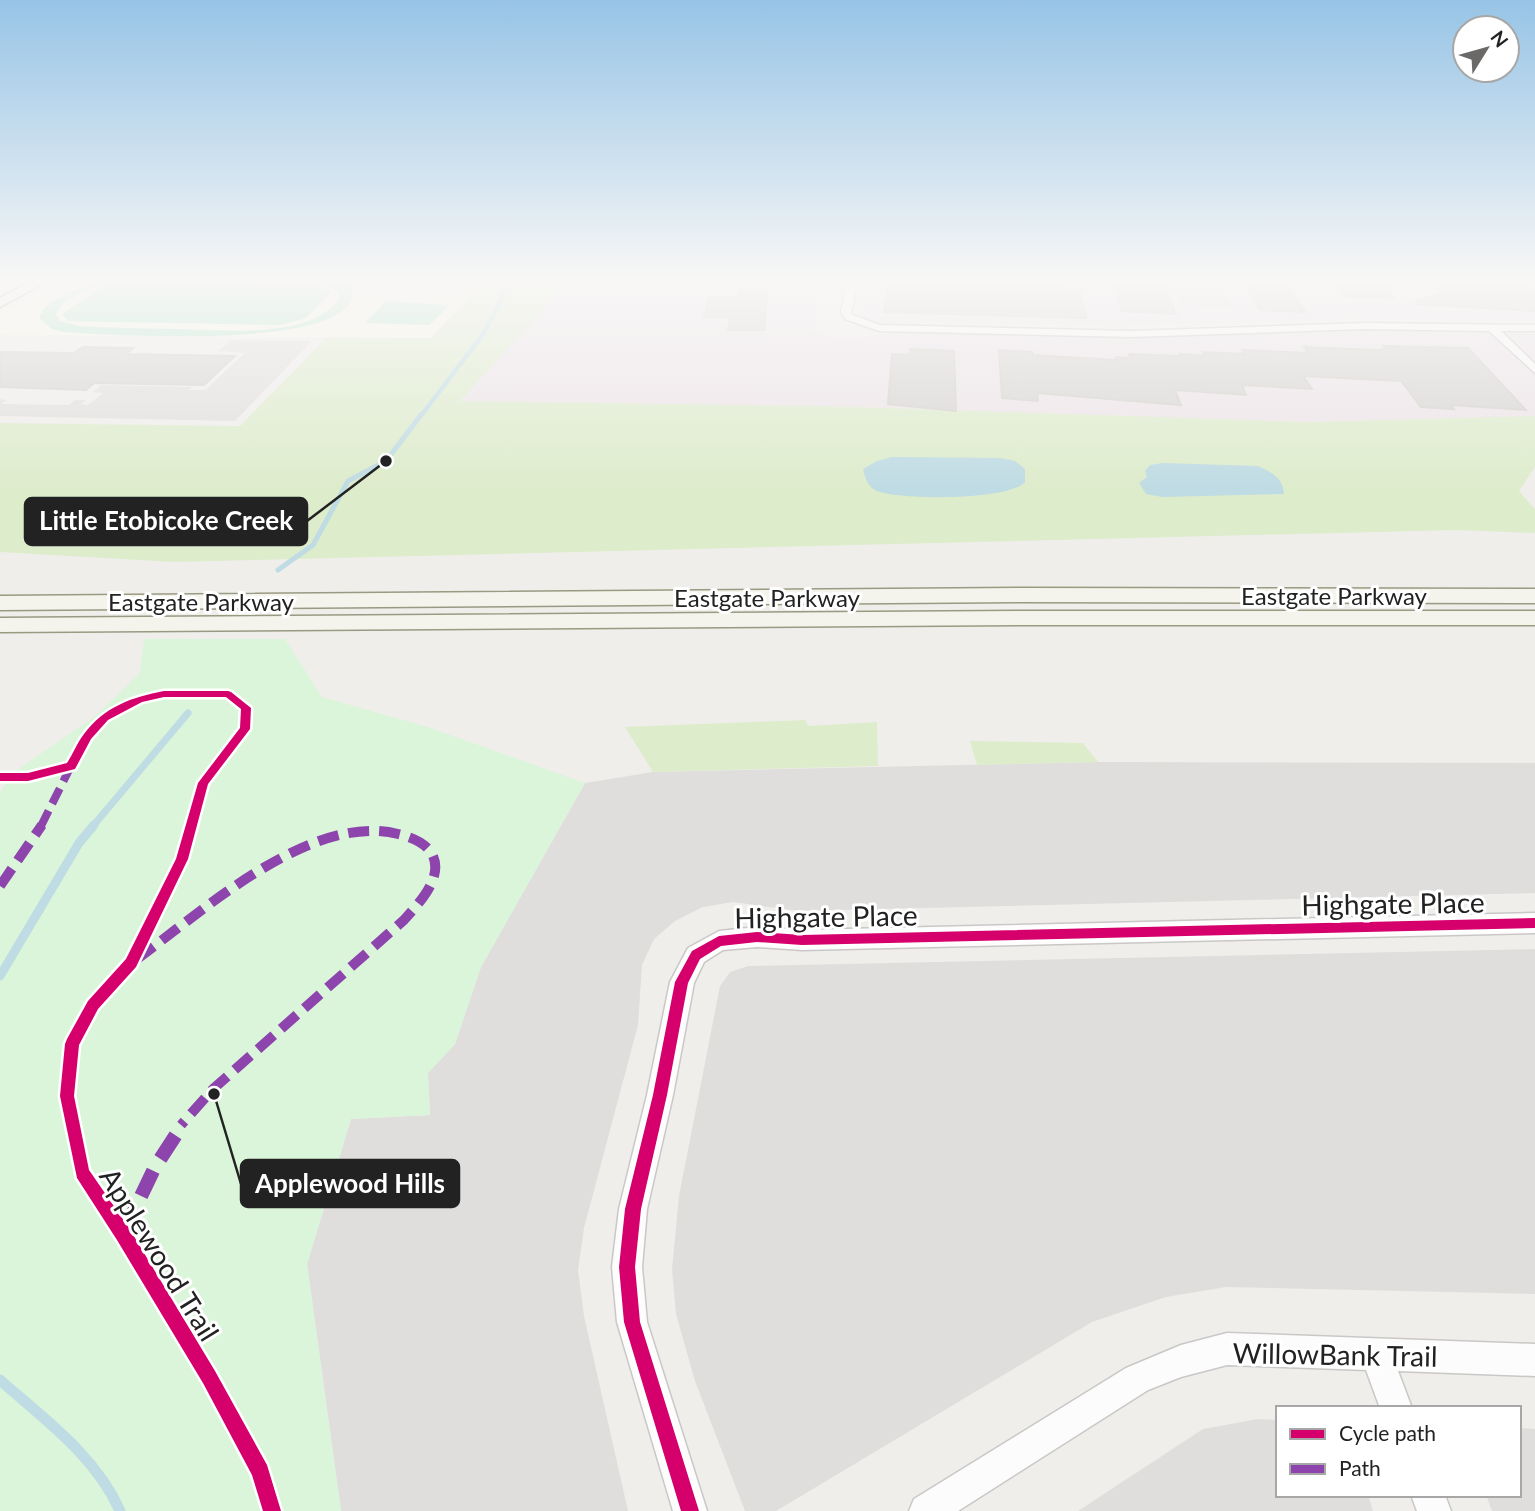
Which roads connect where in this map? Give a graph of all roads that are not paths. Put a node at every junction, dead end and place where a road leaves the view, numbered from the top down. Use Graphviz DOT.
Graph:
graph roads {
  1 [pos="1513,349"];
  2 [pos="1535,370"];
  3 [pos="1535,596"];
  4 [pos="0,603"];
  5 [pos="1535,618"];
  6 [pos="0,625"];
  7 [pos="1535,923"];
  8 [pos="1376,1355"];
  9 [pos="1535,1360"];
  10 [pos="1395,1406"];
  11 [pos="690,1511"];
  12 [pos="926,1511"];
  1 -- 2 [label="street"];
  3 -- 4 [label="main road, Eastgate Parkway"];
  5 -- 6 [label="main road, Eastgate Parkway"];
  7 -- 11 [label="street, Highgate Place"];
  8 -- 9 [label="street, WillowBank Trail"];
  8 -- 10 [label="street"];
  8 -- 12 [label="street, WillowBank Trail"];
}
